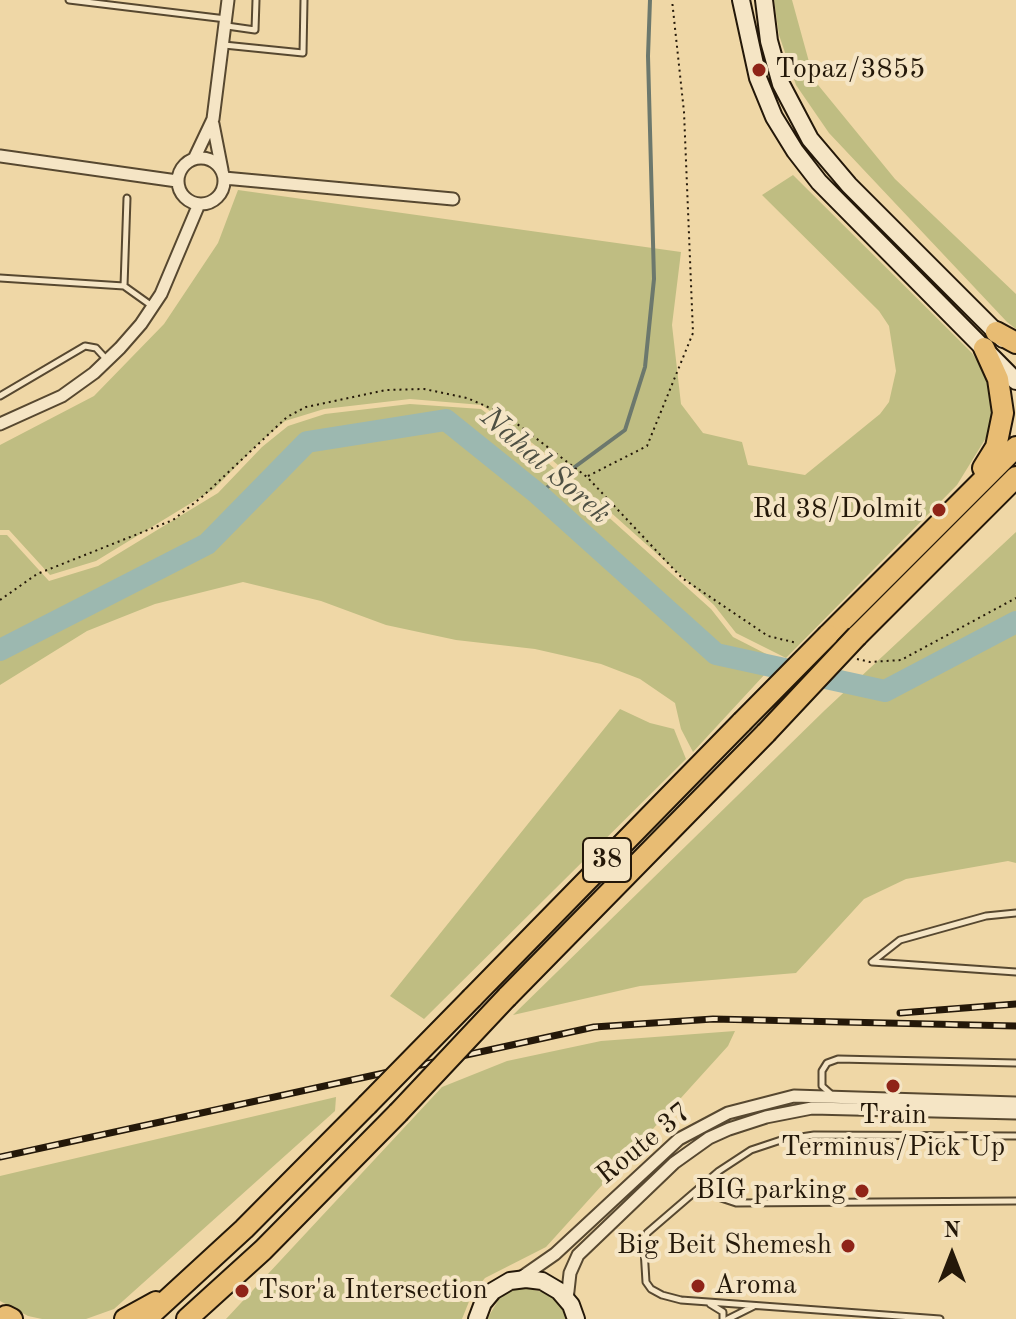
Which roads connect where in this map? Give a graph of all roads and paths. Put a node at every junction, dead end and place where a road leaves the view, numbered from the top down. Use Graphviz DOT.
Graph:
graph roads {
  1 [pos="69,0"];
  2 [pos="228,0"];
  3 [pos="256,0"];
  4 [pos="304,0"];
  5 [pos="672,0"];
  6 [pos="741,0"];
  7 [pos="764,0"];
  8 [pos="225,22"];
  9 [pos="223,44"];
  10 [pos="213,119"];
  11 [pos="0,156"];
  12 [pos="194,159"];
  13 [pos="223,174"];
  14 [pos="177,181"];
  15 [pos="127,198"];
  16 [pos="453,199"];
  17 [pos="199,204"];
  18 [pos="0,278"];
  19 [pos="124,286"];
  20 [pos="152,307"];
  21 [pos="990,340"];
  22 [pos="1016,343"];
  23 [pos="1016,352"];
  24 [pos="107,361"];
  25 [pos="1016,381"];
  26 [pos="0,396"];
  27 [pos="0,424"];
  28 [pos="1016,447"];
  29 [pos="587,477"];
  30 [pos="1013,481"];
  31 [pos="960,501"];
  32 [pos="1016,598"];
  33 [pos="0,600"];
  34 [pos="797,643"];
  35 [pos="855,658"];
  36 [pos="1016,913"];
  37 [pos="1016,972"];
  38 [pos="1016,1063"];
  39 [pos="835,1097"];
  40 [pos="1016,1103"];
  41 [pos="1016,1113"];
  42 [pos="1016,1136"];
  43 [pos="705,1182"];
  44 [pos="1016,1201"];
  45 [pos="518,1280"];
  46 [pos="183,1286"];
  47 [pos="223,1288"];
  48 [pos="702,1301"];
  49 [pos="755,1305"];
  50 [pos="575,1312"];
  51 [pos="125,1319"];
  52 [pos="146,1319"];
  53 [pos="187,1319"];
  54 [pos="198,1319"];
  55 [pos="477,1319"];
  56 [pos="726,1319"];
  57 [pos="940,1319"];
  1 -- 8 [label="lane"];
  2 -- 8 [label="street"];
  3 -- 8 [label="lane"];
  4 -- 9 [label="lane"];
  5 -- 29 [label="path"];
  6 -- 21 [label="street"];
  7 -- 21 [label="street"];
  8 -- 9 [label="street"];
  9 -- 10 [label="street"];
  10 -- 12 [label="street"];
  10 -- 13 [label="street"];
  11 -- 14 [label="street"];
  12 -- 13 [label="street"];
  12 -- 14 [label="street"];
  13 -- 16 [label="street"];
  13 -- 17 [label="street"];
  14 -- 17 [label="street"];
  15 -- 19 [label="lane"];
  17 -- 20 [label="street"];
  18 -- 19 [label="lane"];
  19 -- 20 [label="lane"];
  20 -- 24 [label="street"];
  21 -- 22 [label="highway"];
  21 -- 23 [label="street"];
  21 -- 25 [label="street"];
  21 -- 31 [label="highway"];
  24 -- 26 [label="lane"];
  24 -- 27 [label="street"];
  28 -- 31 [label="highway, 38"];
  29 -- 33 [label="path"];
  29 -- 34 [label="path"];
  30 -- 47 [label="highway, 38, bridge"];
  31 -- 46 [label="highway, 38, bridge"];
  32 -- 35 [label="path"];
  36 -- 37 [label="lane"];
  38 -- 39 [label="lane"];
  39 -- 40 [label="street, Route 37"];
  39 -- 45 [label="street, Route 37"];
  41 -- 50 [label="street, Route 37"];
  42 -- 43 [label="lane"];
  43 -- 44 [label="lane"];
  43 -- 48 [label="lane"];
  45 -- 50 [label="street"];
  45 -- 55 [label="street"];
  46 -- 51 [label="highway"];
  46 -- 52 [label="highway, 38"];
  47 -- 53 [label="highway, 38"];
  47 -- 54 [label="highway"];
  48 -- 49 [label="lane"];
  48 -- 56 [label="lane"];
  49 -- 56 [label="lane"];
  49 -- 57 [label="lane"];
}
